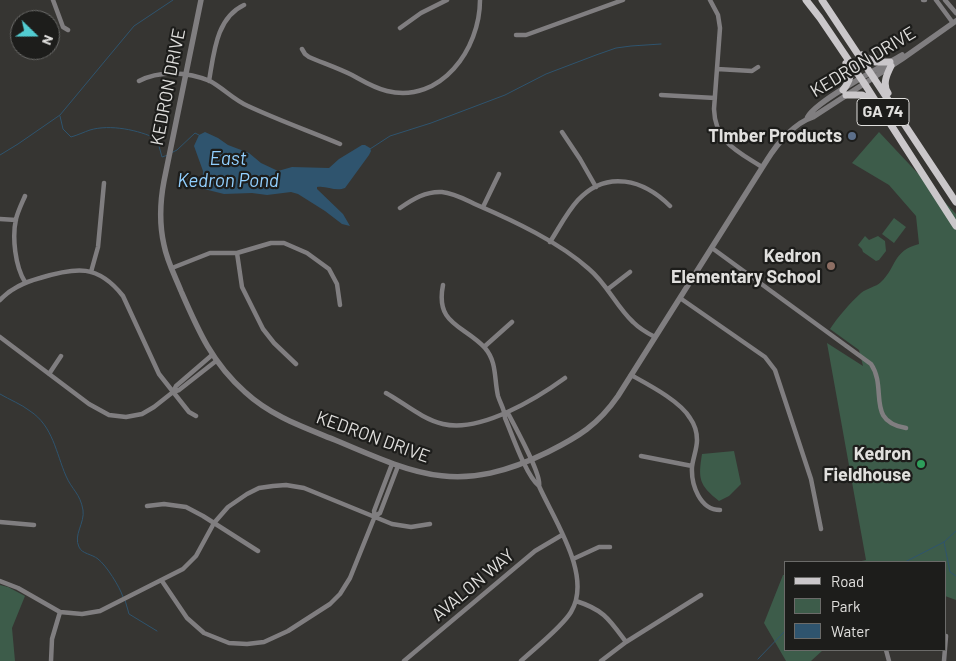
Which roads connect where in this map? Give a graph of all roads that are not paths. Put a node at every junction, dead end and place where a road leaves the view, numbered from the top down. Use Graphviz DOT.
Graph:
graph roads {
  1 [pos="53,0"];
  2 [pos="201,0"];
  3 [pos="447,0"];
  4 [pos="480,0"];
  5 [pos="623,0"];
  6 [pos="710,0"];
  7 [pos="806,0"];
  8 [pos="822,0"];
  9 [pos="936,0"];
  10 [pos="945,0"];
  11 [pos="244,5"];
  12 [pos="956,13"];
  13 [pos="820,18"];
  14 [pos="955,22"];
  15 [pos="400,28"];
  16 [pos="68,30"];
  17 [pos="516,35"];
  18 [pos="302,49"];
  19 [pos="857,52"];
  20 [pos="890,64"];
  21 [pos="758,67"];
  22 [pos="717,69"];
  23 [pos="186,75"];
  24 [pos="867,78"];
  25 [pos="139,81"];
  26 [pos="209,81"];
  27 [pos="844,92"];
  28 [pos="661,95"];
  29 [pos="715,98"];
  30 [pos="876,102"];
  31 [pos="909,130"];
  32 [pos="562,132"];
  33 [pos="913,137"];
  34 [pos="340,144"];
  35 [pos="762,167"];
  36 [pos="499,174"];
  37 [pos="104,184"];
  38 [pos="596,187"];
  39 [pos="24,196"];
  40 [pos="956,202"];
  41 [pos="670,206"];
  42 [pos="483,207"];
  43 [pos="400,208"];
  44 [pos="0,219"];
  45 [pos="16,220"];
  46 [pos="956,226"];
  47 [pos="550,242"];
  48 [pos="712,248"];
  49 [pos="237,253"];
  50 [pos="172,268"];
  51 [pos="91,272"];
  52 [pos="630,272"];
  53 [pos="25,282"];
  54 [pos="443,284"];
  55 [pos="608,289"];
  56 [pos="680,298"];
  57 [pos="0,300"];
  58 [pos="340,304"];
  59 [pos="512,322"];
  60 [pos="0,337"];
  61 [pos="654,337"];
  62 [pos="484,347"];
  63 [pos="61,356"];
  64 [pos="214,358"];
  65 [pos="296,364"];
  66 [pos="49,374"];
  67 [pos="632,375"];
  68 [pos="565,378"];
  69 [pos="173,392"];
  70 [pos="386,393"];
  71 [pos="505,412"];
  72 [pos="196,416"];
  73 [pos="906,428"];
  74 [pos="641,456"];
  75 [pos="531,460"];
  76 [pos="524,463"];
  77 [pos="395,465"];
  78 [pos="692,466"];
  79 [pos="539,486"];
  80 [pos="147,506"];
  81 [pos="720,510"];
  82 [pos="375,516"];
  83 [pos="0,522"];
  84 [pos="214,523"];
  85 [pos="430,524"];
  86 [pos="34,525"];
  87 [pos="821,529"];
  88 [pos="562,535"];
  89 [pos="610,547"];
  90 [pos="258,551"];
  91 [pos="573,559"];
  92 [pos="0,581"];
  93 [pos="162,581"];
  94 [pos="701,595"];
  95 [pos="576,601"];
  96 [pos="60,612"];
  97 [pos="626,642"];
  98 [pos="51,661"];
  99 [pos="404,661"];
  100 [pos="521,661"];
  101 [pos="601,661"];
  1 -- 16 [label="street"];
  2 -- 23 [label="street, KEDRON DRIVE"];
  3 -- 15 [label="street"];
  4 -- 18 [label="street"];
  5 -- 17 [label="street"];
  6 -- 22 [label="street"];
  7 -- 13 [label="main road, GA 74"];
  8 -- 19 [label="main road, GA 74"];
  9 -- 14 [label="street"];
  10 -- 12 [label="street"];
  11 -- 26 [label="street"];
  13 -- 24 [label="main road, GA 74"];
  13 -- 27 [label="main road"];
  14 -- 20 [label="street, KEDRON DRIVE"];
  19 -- 20 [label="main road"];
  19 -- 24 [label="main road, GA 74"];
  20 -- 24 [label="street, KEDRON DRIVE"];
  20 -- 31 [label="main road"];
  21 -- 22 [label="street"];
  22 -- 29 [label="street"];
  23 -- 25 [label="street"];
  23 -- 26 [label="street"];
  23 -- 50 [label="street, KEDRON DRIVE"];
  24 -- 27 [label="street, KEDRON DRIVE"];
  24 -- 30 [label="main road, GA 74"];
  24 -- 31 [label="main road, GA 74"];
  24 -- 33 [label="main road"];
  26 -- 34 [label="street"];
  27 -- 30 [label="main road"];
  27 -- 35 [label="street, KEDRON DRIVE"];
  28 -- 29 [label="street"];
  29 -- 35 [label="street"];
  30 -- 46 [label="main road, GA 74"];
  31 -- 33 [label="main road, GA 74"];
  32 -- 38 [label="street"];
  33 -- 40 [label="main road, GA 74"];
  35 -- 48 [label="street, KEDRON DRIVE"];
  36 -- 42 [label="street"];
  37 -- 51 [label="street"];
  38 -- 41 [label="street"];
  38 -- 47 [label="street"];
  39 -- 45 [label="street"];
  42 -- 43 [label="street"];
  42 -- 47 [label="street"];
  44 -- 45 [label="street"];
  45 -- 53 [label="street"];
  47 -- 55 [label="street"];
  48 -- 56 [label="street, KEDRON DRIVE"];
  48 -- 73 [label="street"];
  49 -- 50 [label="street"];
  49 -- 58 [label="street"];
  49 -- 65 [label="street"];
  50 -- 64 [label="street, KEDRON DRIVE"];
  51 -- 53 [label="street"];
  51 -- 69 [label="street"];
  52 -- 55 [label="street"];
  53 -- 57 [label="street"];
  54 -- 62 [label="street"];
  55 -- 61 [label="street"];
  56 -- 61 [label="street, KEDRON DRIVE"];
  56 -- 87 [label="street"];
  59 -- 62 [label="street"];
  60 -- 66 [label="street"];
  61 -- 67 [label="street, KEDRON DRIVE"];
  62 -- 71 [label="street"];
  63 -- 66 [label="street"];
  64 -- 69 [label="street"];
  64 -- 77 [label="street, KEDRON DRIVE"];
  66 -- 69 [label="street"];
  67 -- 75 [label="street, KEDRON DRIVE"];
  67 -- 78 [label="street"];
  68 -- 71 [label="street"];
  69 -- 72 [label="street"];
  70 -- 71 [label="street"];
  71 -- 75 [label="street"];
  71 -- 76 [label="street"];
  74 -- 78 [label="street"];
  75 -- 76 [label="street, KEDRON DRIVE"];
  75 -- 79 [label="street"];
  76 -- 77 [label="street, KEDRON DRIVE"];
  76 -- 79 [label="street"];
  77 -- 82 [label="street"];
  78 -- 81 [label="street"];
  79 -- 88 [label="street"];
  80 -- 84 [label="street"];
  82 -- 84 [label="street"];
  82 -- 85 [label="street"];
  82 -- 93 [label="street"];
  83 -- 86 [label="street"];
  84 -- 90 [label="street"];
  84 -- 93 [label="street"];
  88 -- 91 [label="street"];
  88 -- 99 [label="street, AVALON WAY"];
  89 -- 91 [label="street"];
  91 -- 95 [label="street"];
  92 -- 96 [label="street"];
  93 -- 96 [label="street"];
  94 -- 97 [label="street"];
  95 -- 97 [label="street"];
  95 -- 100 [label="street"];
  96 -- 98 [label="street"];
  97 -- 101 [label="street"];
}
